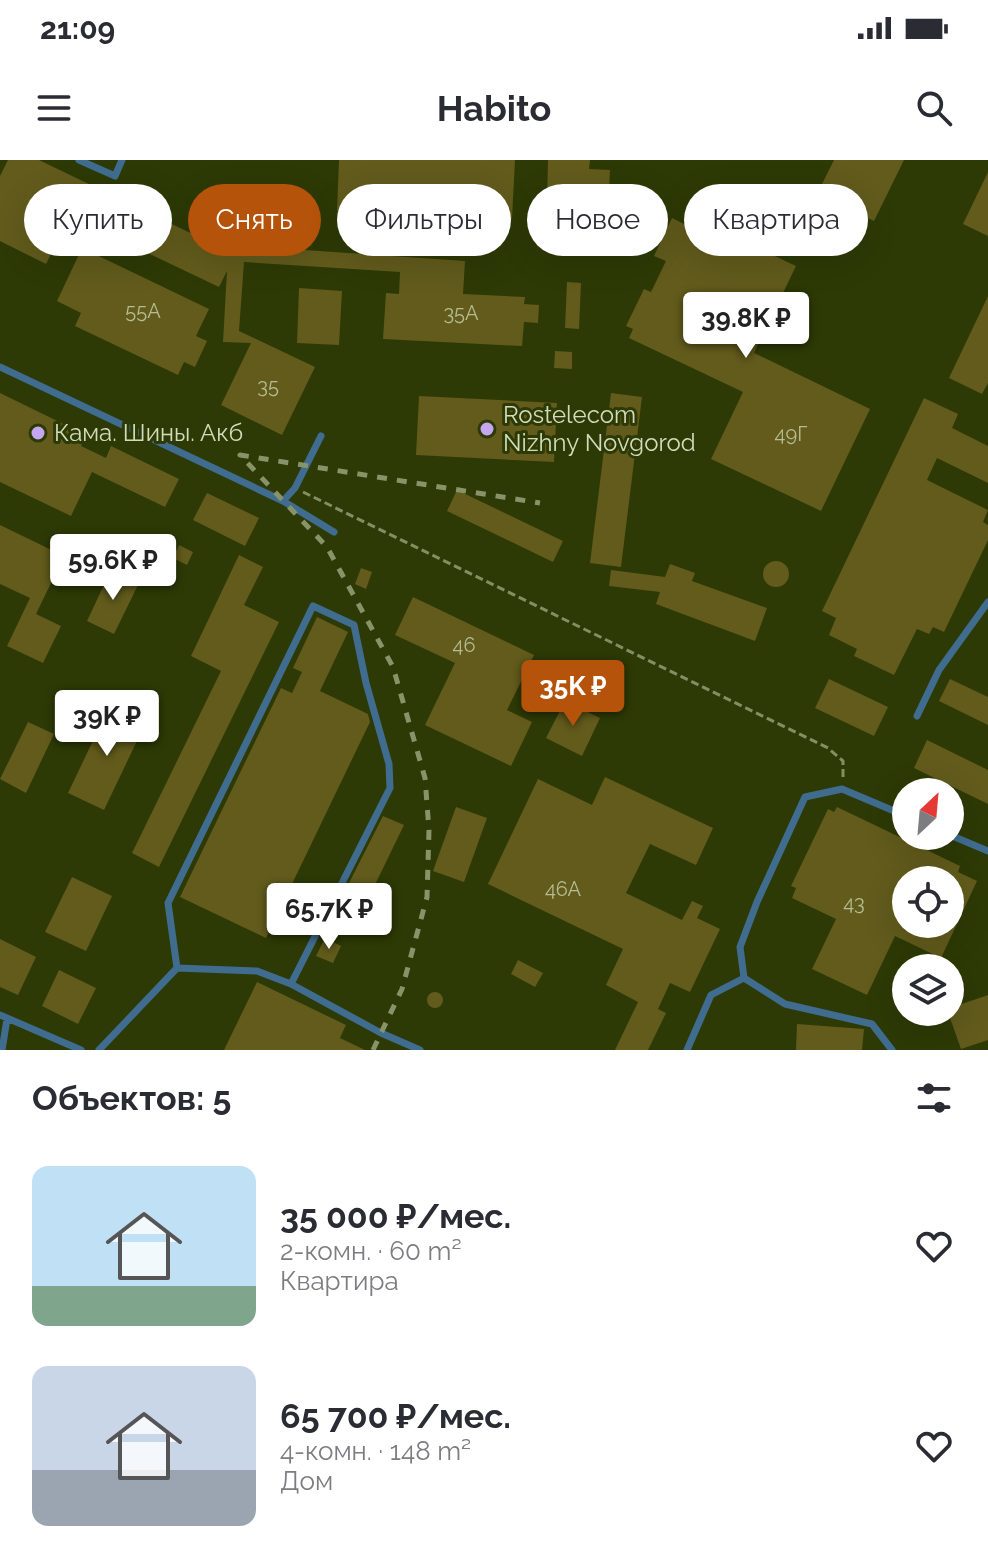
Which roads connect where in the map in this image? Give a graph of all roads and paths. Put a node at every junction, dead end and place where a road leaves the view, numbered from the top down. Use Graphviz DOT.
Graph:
graph roads {
  1 [pos="79,160"];
  2 [pos="122,160"];
  3 [pos="0,367"];
  4 [pos="321,436"];
  5 [pos="295,488"];
  6 [pos="283,501"];
  7 [pos="334,532"];
  8 [pos="988,602"];
  9 [pos="917,716"];
  10 [pos="842,789"];
  11 [pos="892,810"];
  12 [pos="964,841"];
  13 [pos="988,851"];
  14 [pos="177,968"];
  15 [pos="744,978"];
  16 [pos="291,984"];
  17 [pos="3,1017"];
  18 [pos="2,1050"];
  19 [pos="81,1050"];
  20 [pos="99,1050"];
  21 [pos="420,1050"];
  22 [pos="687,1050"];
  23 [pos="892,1050"];
  1 -- 2 [label="lane"];
  3 -- 6 [label="lane"];
  4 -- 5 [label="lane"];
  5 -- 6 [label="lane"];
  5 -- 10 [label="path"];
  6 -- 7 [label="lane"];
  8 -- 9 [label="lane"];
  10 -- 11 [label="lane"];
  10 -- 15 [label="lane"];
  12 -- 13 [label="lane"];
  14 -- 16 [label="lane"];
  14 -- 16 [label="lane"];
  14 -- 20 [label="lane"];
  15 -- 22 [label="lane"];
  15 -- 23 [label="lane"];
  16 -- 21 [label="lane"];
  17 -- 18 [label="lane"];
  17 -- 19 [label="lane"];
}
